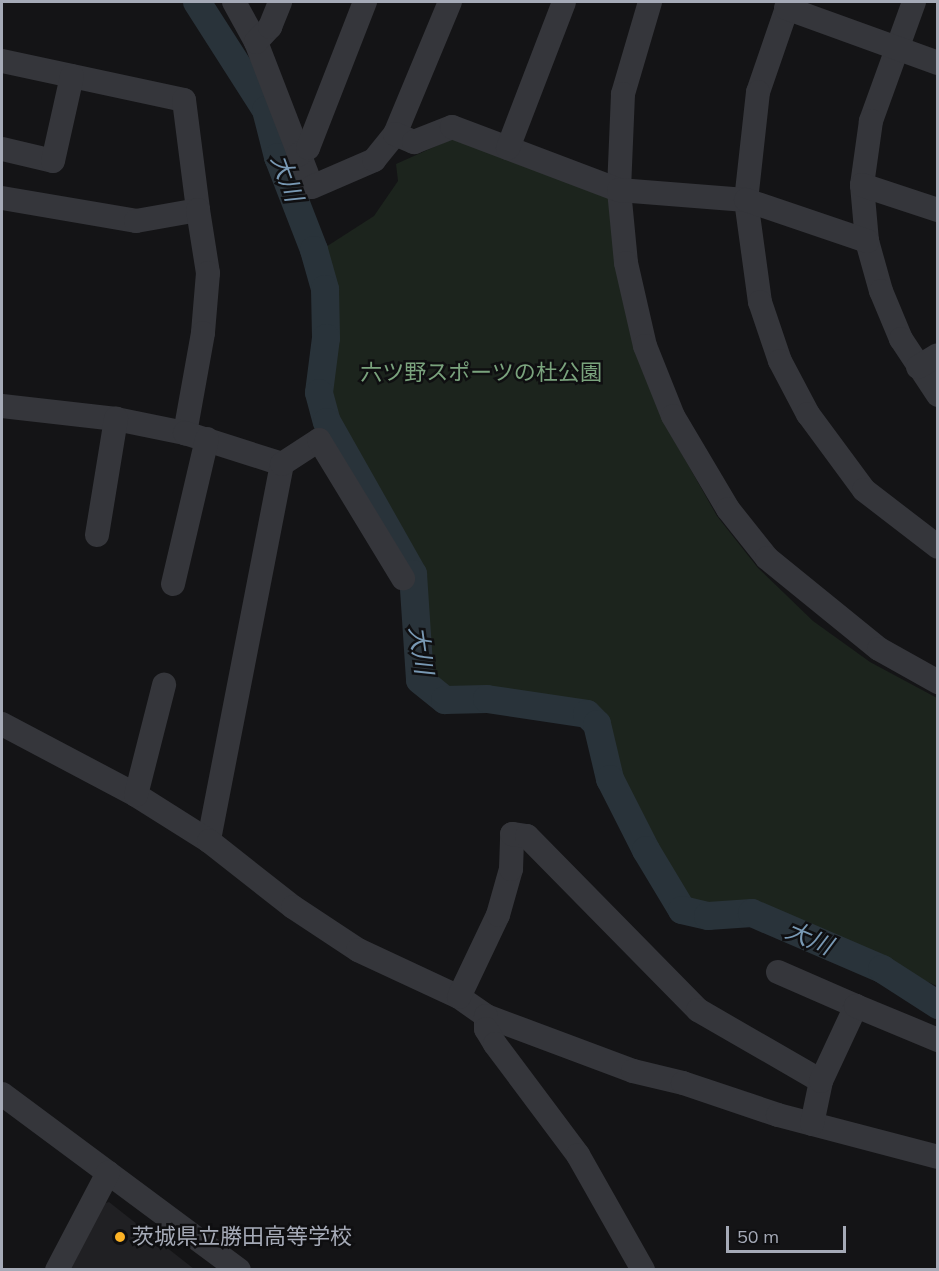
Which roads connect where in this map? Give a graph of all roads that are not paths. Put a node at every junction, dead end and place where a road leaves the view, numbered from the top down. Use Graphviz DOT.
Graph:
graph roads {
  1 [pos="234,2"];
  2 [pos="280,2"];
  3 [pos="365,2"];
  4 [pos="450,2"];
  5 [pos="564,2"];
  6 [pos="650,2"];
  7 [pos="914,2"];
  8 [pos="787,5"];
  9 [pos="256,42"];
  10 [pos="897,48"];
  11 [pos="2,61"];
  12 [pos="938,63"];
  13 [pos="72,76"];
  14 [pos="395,134"];
  15 [pos="508,148"];
  16 [pos="2,149"];
  17 [pos="298,155"];
  18 [pos="862,185"];
  19 [pos="619,190"];
  20 [pos="2,198"];
  21 [pos="746,200"];
  22 [pos="198,210"];
  23 [pos="938,210"];
  24 [pos="867,241"];
  25 [pos="928,361"];
  26 [pos="938,395"];
  27 [pos="2,406"];
  28 [pos="116,419"];
  29 [pos="196,436"];
  30 [pos="282,464"];
  31 [pos="97,535"];
  32 [pos="938,547"];
  33 [pos="403,578"];
  34 [pos="173,584"];
  35 [pos="938,682"];
  36 [pos="164,685"];
  37 [pos="2,724"];
  38 [pos="136,795"];
  39 [pos="209,841"];
  40 [pos="778,972"];
  41 [pos="459,997"];
  42 [pos="856,1006"];
  43 [pos="486,1016"];
  44 [pos="938,1040"];
  45 [pos="821,1081"];
  46 [pos="2,1094"];
  47 [pos="812,1124"];
  48 [pos="938,1157"];
  49 [pos="108,1173"];
  50 [pos="57,1269"];
  51 [pos="239,1269"];
  52 [pos="644,1269"];
  1 -- 9 [label="street"];
  2 -- 9 [label="street"];
  3 -- 17 [label="street"];
  4 -- 14 [label="street"];
  5 -- 15 [label="street"];
  6 -- 19 [label="street"];
  7 -- 10 [label="street"];
  8 -- 10 [label="street"];
  8 -- 21 [label="street"];
  9 -- 17 [label="street"];
  10 -- 12 [label="street"];
  10 -- 18 [label="street"];
  11 -- 13 [label="street"];
  13 -- 16 [label="street"];
  13 -- 22 [label="street"];
  14 -- 15 [label="street"];
  14 -- 17 [label="street"];
  15 -- 19 [label="street"];
  18 -- 23 [label="street"];
  18 -- 24 [label="street"];
  19 -- 21 [label="street"];
  19 -- 35 [label="street"];
  20 -- 22 [label="street"];
  21 -- 24 [label="street"];
  21 -- 32 [label="street"];
  22 -- 29 [label="street"];
  24 -- 25 [label="street"];
  25 -- 26 [label="street"];
  27 -- 28 [label="street"];
  28 -- 29 [label="street"];
  28 -- 31 [label="street"];
  29 -- 30 [label="street"];
  29 -- 34 [label="street"];
  30 -- 33 [label="street"];
  30 -- 39 [label="street"];
  36 -- 38 [label="street"];
  37 -- 38 [label="street"];
  38 -- 39 [label="street"];
  39 -- 41 [label="street"];
  40 -- 42 [label="street"];
  41 -- 43 [label="street"];
  41 -- 45 [label="street"];
  42 -- 44 [label="street"];
  42 -- 45 [label="street"];
  43 -- 47 [label="street"];
  43 -- 52 [label="street"];
  45 -- 47 [label="street"];
  46 -- 49 [label="street"];
  47 -- 48 [label="street"];
  49 -- 50 [label="street"];
  49 -- 51 [label="street"];
}
